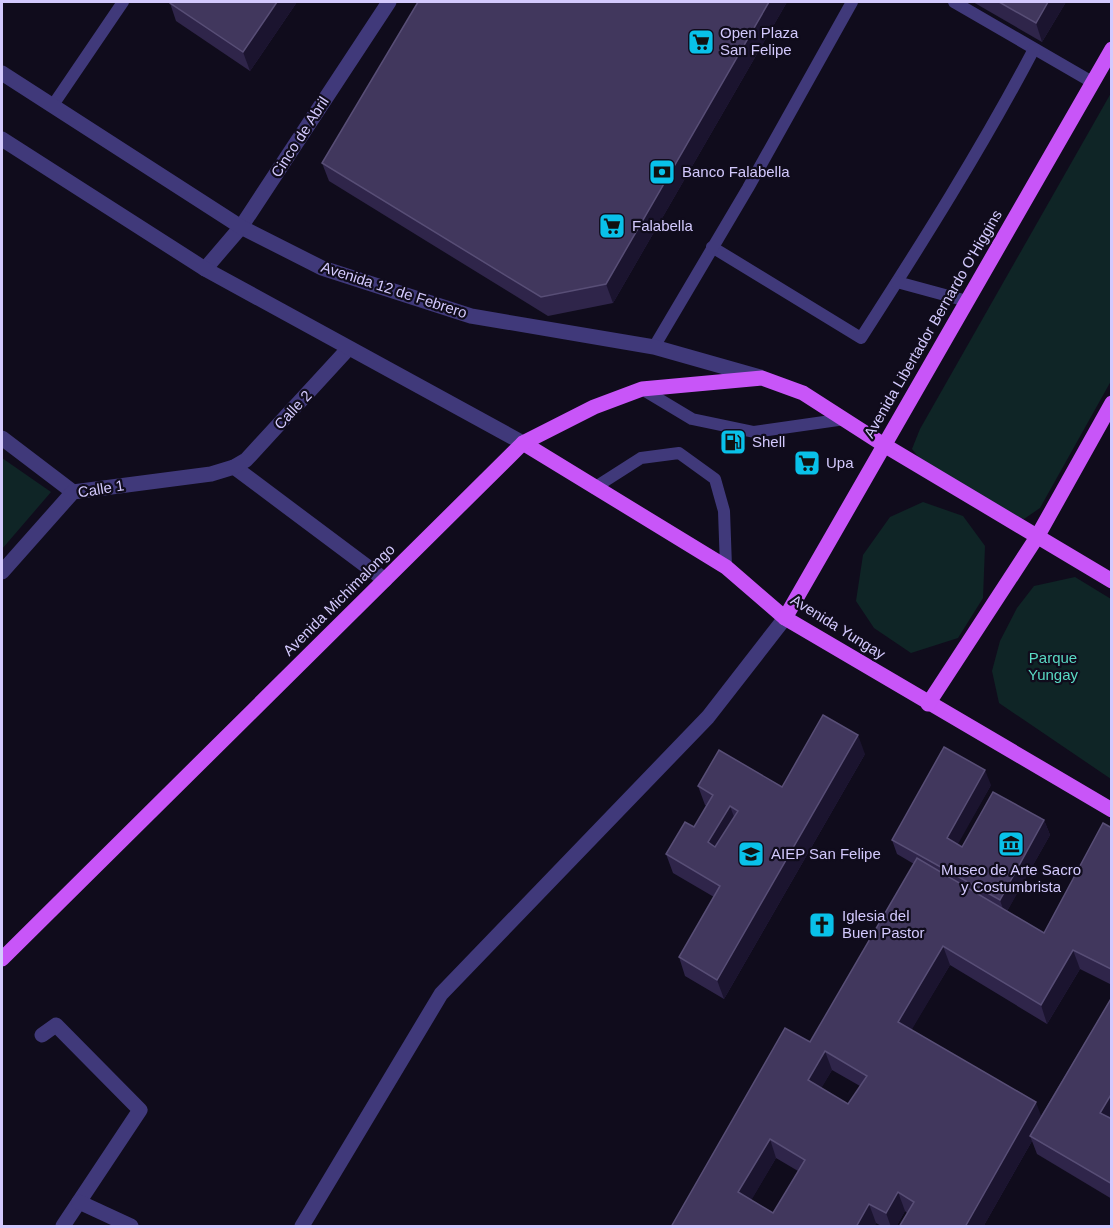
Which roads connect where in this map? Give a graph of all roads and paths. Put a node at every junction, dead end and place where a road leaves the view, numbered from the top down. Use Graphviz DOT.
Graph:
graph roads {
  1 [pos="123,2"];
  2 [pos="389,2"];
  3 [pos="852,2"];
  4 [pos="954,2"];
  5 [pos="1034,49"];
  6 [pos="1112,49"];
  7 [pos="2,73"];
  8 [pos="1092,82"];
  9 [pos="53,105"];
  10 [pos="2,140"];
  11 [pos="241,227"];
  12 [pos="712,247"];
  13 [pos="205,269"];
  14 [pos="897,282"];
  15 [pos="967,301"];
  16 [pos="654,347"];
  17 [pos="348,349"];
  18 [pos="762,378"];
  19 [pos="642,389"];
  20 [pos="1112,403"];
  21 [pos="845,419"];
  22 [pos="2,438"];
  23 [pos="523,443"];
  24 [pos="884,445"];
  25 [pos="234,467"];
  26 [pos="594,488"];
  27 [pos="73,492"];
  28 [pos="1037,537"];
  29 [pos="726,567"];
  30 [pos="2,572"];
  31 [pos="385,580"];
  32 [pos="1112,581"];
  33 [pos="786,618"];
  34 [pos="928,704"];
  35 [pos="1112,810"];
  36 [pos="2,959"];
  37 [pos="42,1035"];
  38 [pos="79,1202"];
  39 [pos="63,1227"];
  40 [pos="131,1227"];
  41 [pos="302,1227"];
  1 -- 9 [label="lane"];
  2 -- 11 [label="street, Cinco de Abril"];
  3 -- 12 [label="lane"];
  4 -- 5 [label="lane"];
  5 -- 8 [label="lane"];
  5 -- 14 [label="lane"];
  6 -- 8 [label="main road, Avenida Libertador Bernardo O'Higgins"];
  7 -- 9 [label="street, Avenida 12 de Febrero"];
  8 -- 15 [label="main road, Avenida Libertador Bernardo O'Higgins"];
  9 -- 11 [label="street, Avenida 12 de Febrero"];
  10 -- 13 [label="street"];
  11 -- 13 [label="street, Cinco de Abril"];
  11 -- 16 [label="street, Avenida 12 de Febrero"];
  12 -- 14 [label="lane"];
  12 -- 16 [label="lane"];
  13 -- 17 [label="street"];
  14 -- 15 [label="lane"];
  15 -- 24 [label="main road, Avenida Libertador Bernardo O'Higgins"];
  16 -- 18 [label="street, Avenida 12 de Febrero"];
  17 -- 23 [label="street"];
  17 -- 25 [label="street, Calle 2"];
  18 -- 19 [label="main road, Avenida Michimalongo"];
  18 -- 21 [label="main road"];
  19 -- 21 [label="lane"];
  19 -- 23 [label="main road, Avenida Michimalongo"];
  20 -- 28 [label="main road"];
  21 -- 24 [label="main road"];
  22 -- 27 [label="street"];
  23 -- 26 [label="main road, Avenida Yungay"];
  23 -- 31 [label="main road, Avenida Michimalongo"];
  24 -- 28 [label="main road"];
  24 -- 33 [label="main road, Avenida Libertador Bernardo O'Higgins"];
  25 -- 27 [label="street, Calle 1"];
  25 -- 31 [label="street"];
  26 -- 29 [label="main road, Avenida Yungay"];
  26 -- 29 [label="lane"];
  27 -- 30 [label="street, Calle 1"];
  28 -- 32 [label="main road"];
  28 -- 34 [label="main road"];
  29 -- 33 [label="main road, Avenida Yungay"];
  31 -- 36 [label="main road, Avenida Michimalongo"];
  33 -- 34 [label="main road, Avenida Yungay"];
  33 -- 41 [label="street"];
  34 -- 35 [label="main road, Avenida Yungay"];
  37 -- 38 [label="street"];
  38 -- 39 [label="street"];
  38 -- 40 [label="street"];
}
